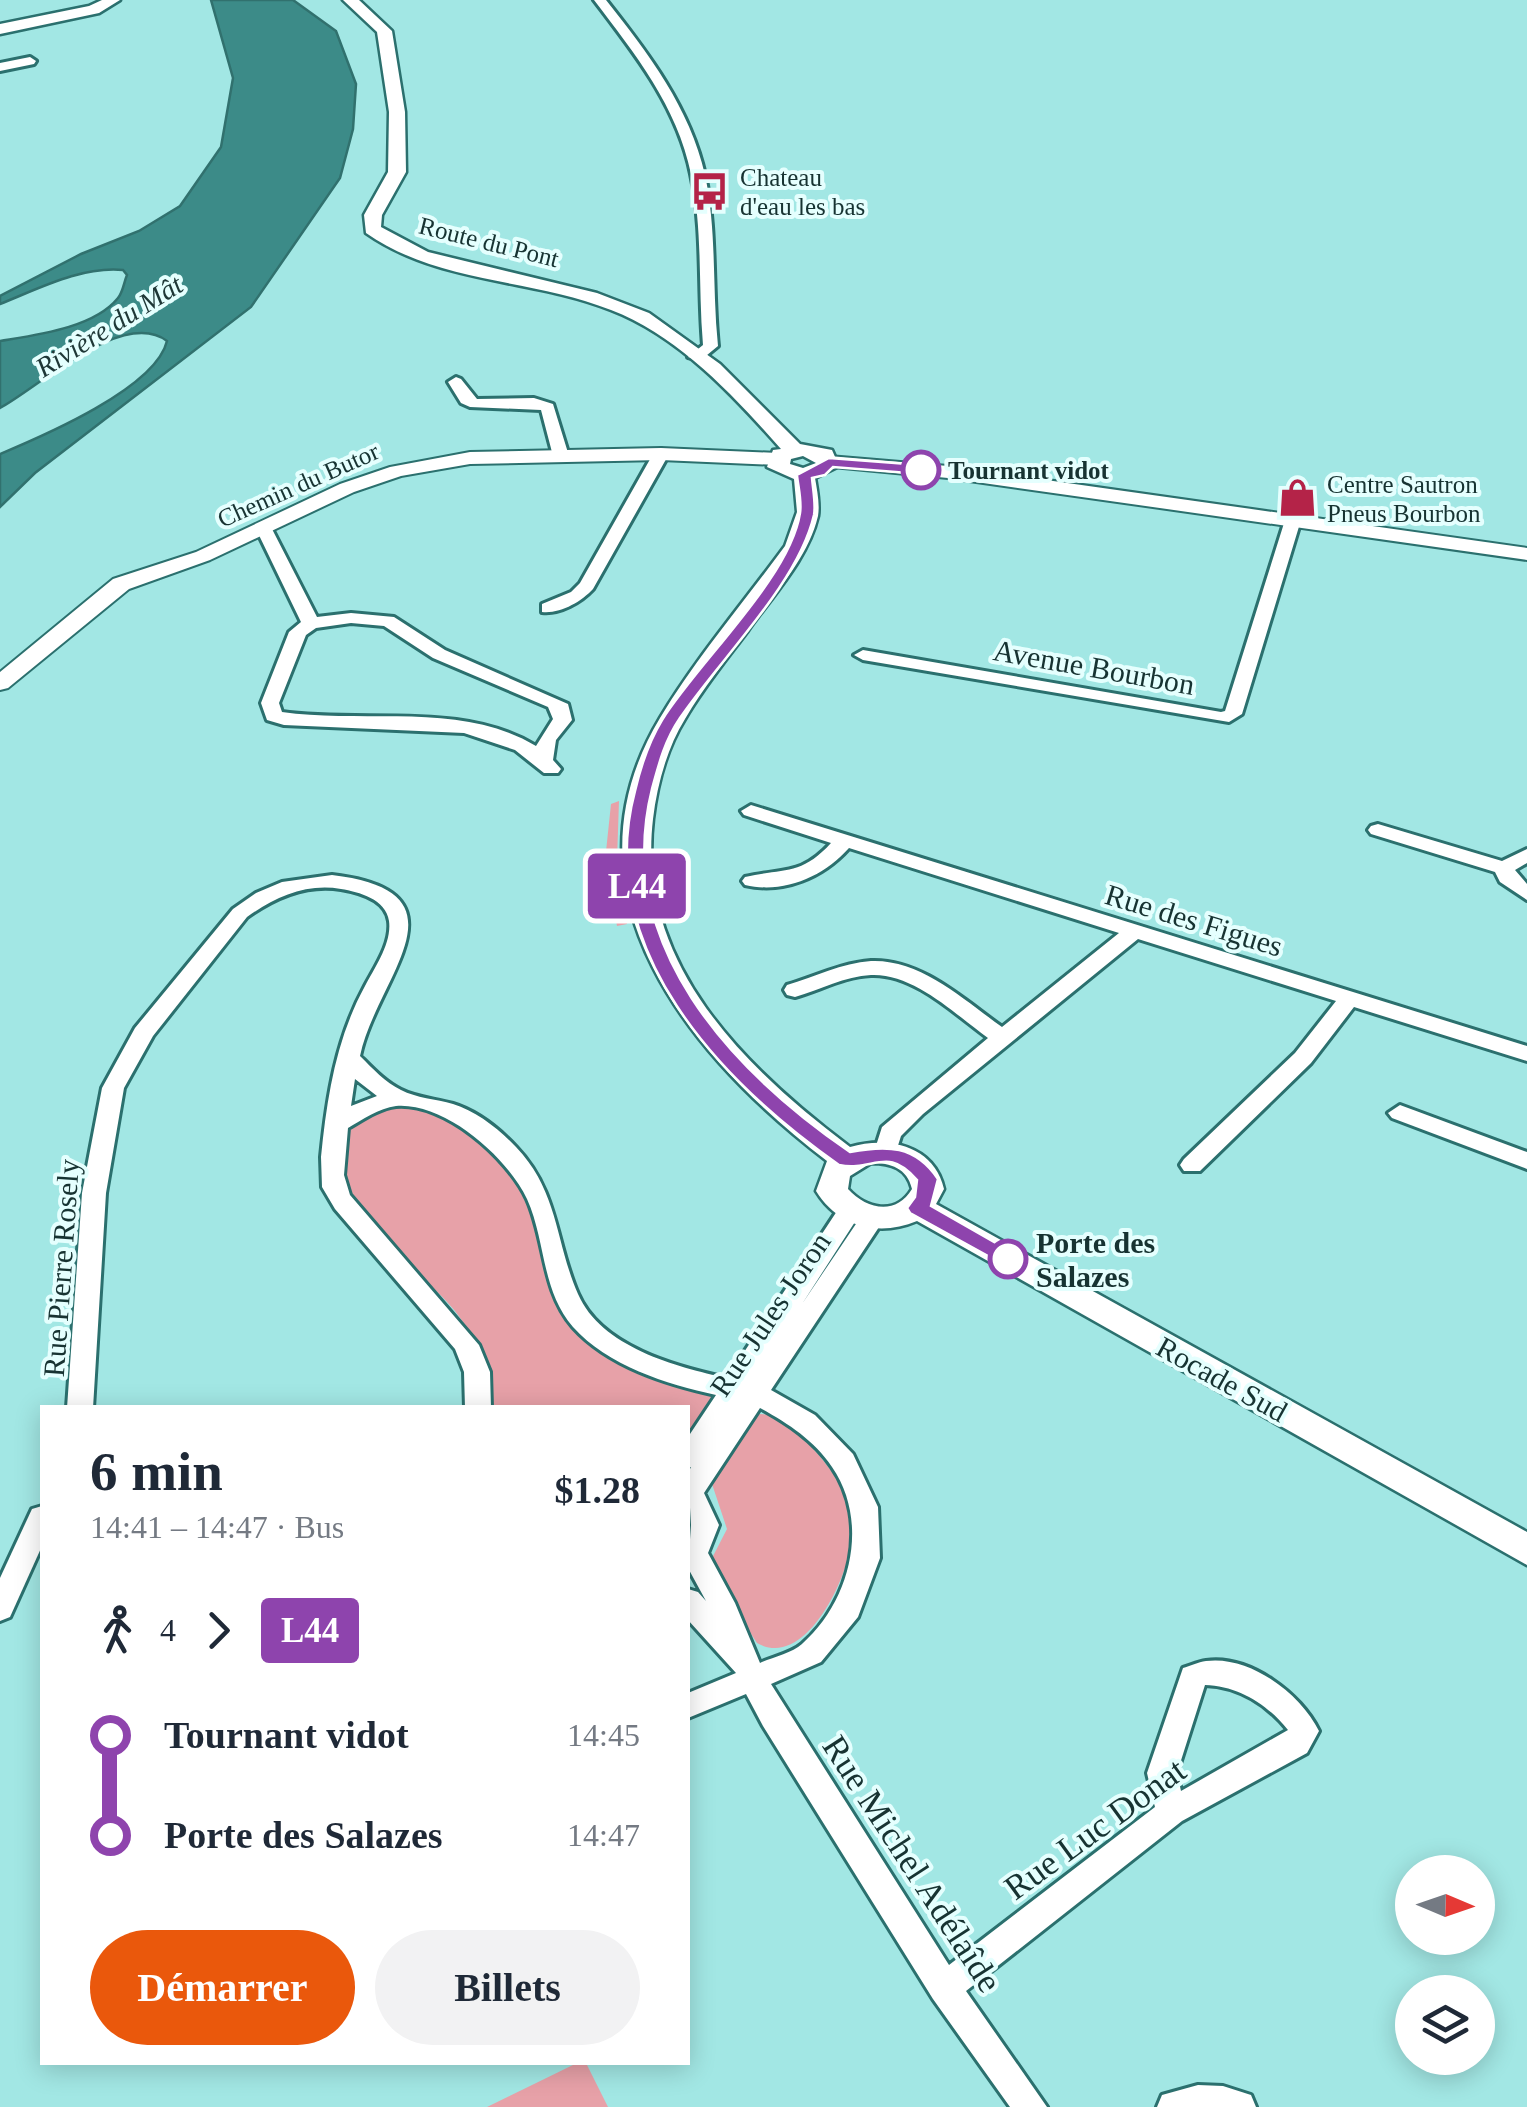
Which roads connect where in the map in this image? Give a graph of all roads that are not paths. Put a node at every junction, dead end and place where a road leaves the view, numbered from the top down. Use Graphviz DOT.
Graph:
graph roads {
  1 [pos="114,0"];
  2 [pos="350,0"];
  3 [pos="600,0"];
  4 [pos="0,28"];
  5 [pos="30,60"];
  6 [pos="0,67"];
  7 [pos="696,356"];
  8 [pos="456,382"];
  9 [pos="661,454"];
  10 [pos="561,456"];
  11 [pos="802,462"];
  12 [pos="1293,520"];
  13 [pos="264,529"];
  14 [pos="1527,554"];
  15 [pos="548,608"];
  16 [pos="311,624"];
  17 [pos="864,656"];
  18 [pos="0,683"];
  19 [pos="752,811"];
  20 [pos="1378,830"];
  21 [pos="845,840"];
  22 [pos="1527,855"];
  23 [pos="1504,868"];
  24 [pos="752,881"];
  25 [pos="1527,894"];
  26 [pos="1133,933"];
  27 [pos="795,990"];
  28 [pos="1350,1000"];
  29 [pos="1000,1038"];
  30 [pos="1527,1054"];
  31 [pos="350,1060"];
  32 [pos="397,1098"];
  33 [pos="1400,1112"];
  34 [pos="339,1123"];
  35 [pos="886,1152"];
  36 [pos="846,1160"];
  37 [pos="1527,1161"];
  38 [pos="1192,1165"];
  39 [pos="918,1208"];
  40 [pos="861,1215"];
  41 [pos="746,1390"];
  42 [pos="80,1405"];
  43 [pos="478,1405"];
  44 [pos="690,1456"];
  45 [pos="690,1490"];
  46 [pos="690,1497"];
  47 [pos="40,1521"];
  48 [pos="1527,1550"];
  49 [pos="690,1554"];
  50 [pos="690,1603"];
  51 [pos="0,1609"];
  52 [pos="746,1666"];
  53 [pos="690,1705"];
  54 [pos="1171,1812"];
  55 [pos="945,1988"];
  56 [pos="1030,2107"];
  57 [pos="1174,2107"];
  58 [pos="1238,2107"];
  1 -- 4 [label="main road"];
  2 -- 7 [label="main road, Route du Pont"];
  3 -- 7 [label="street"];
  5 -- 6 [label="street"];
  7 -- 11 [label="main road, Route du Pont"];
  8 -- 10 [label="street"];
  9 -- 10 [label="street, Chemin du Butor"];
  9 -- 11 [label="street, Chemin du Butor"];
  9 -- 15 [label="street"];
  10 -- 13 [label="street, Chemin du Butor"];
  11 -- 12 [label="street"];
  11 -- 36 [label="main road"];
  12 -- 14 [label="street"];
  12 -- 17 [label="street, Avenue Bourbon"];
  13 -- 16 [label="street"];
  13 -- 18 [label="street, Chemin du Butor"];
  16 -- 16 [label="street"];
  19 -- 21 [label="street, Rue des Figues"];
  20 -- 23 [label="street"];
  21 -- 24 [label="street"];
  21 -- 26 [label="street, Rue des Figues"];
  22 -- 23 [label="street"];
  23 -- 25 [label="street"];
  26 -- 28 [label="street, Rue des Figues"];
  26 -- 29 [label="street"];
  27 -- 29 [label="street"];
  28 -- 30 [label="street, Rue des Figues"];
  28 -- 38 [label="street"];
  29 -- 35 [label="street"];
  31 -- 32 [label="street"];
  31 -- 34 [label="street, Rue Pierre Rosely"];
  31 -- 42 [label="street, Rue Pierre Rosely"];
  32 -- 34 [label="street"];
  32 -- 41 [label="street"];
  33 -- 37 [label="street"];
  34 -- 43 [label="street, Rue Pierre Rosely"];
  35 -- 36 [label="main road"];
  35 -- 39 [label="main road"];
  36 -- 40 [label="main road"];
  39 -- 40 [label="main road"];
  39 -- 48 [label="main road, Rocade Sud"];
  40 -- 41 [label="street, Rue Jules Joron"];
  41 -- 44 [label="street, Rue Jules Joron"];
  41 -- 45 [label="street, Rue Jules Joron"];
  41 -- 52 [label="street"];
  46 -- 49 [label="street"];
  47 -- 51 [label="street"];
  49 -- 52 [label="street, Rue Michel Adélaîde"];
  50 -- 52 [label="street, Rue Michel Adélaîde"];
  52 -- 53 [label="street"];
  52 -- 55 [label="street, Rue Michel Adélaîde"];
  54 -- 54 [label="street, Rue Luc Donat"];
  54 -- 55 [label="street, Rue Luc Donat"];
  55 -- 56 [label="street, Rue Michel Adélaîde"];
  57 -- 58 [label="street"];
}
